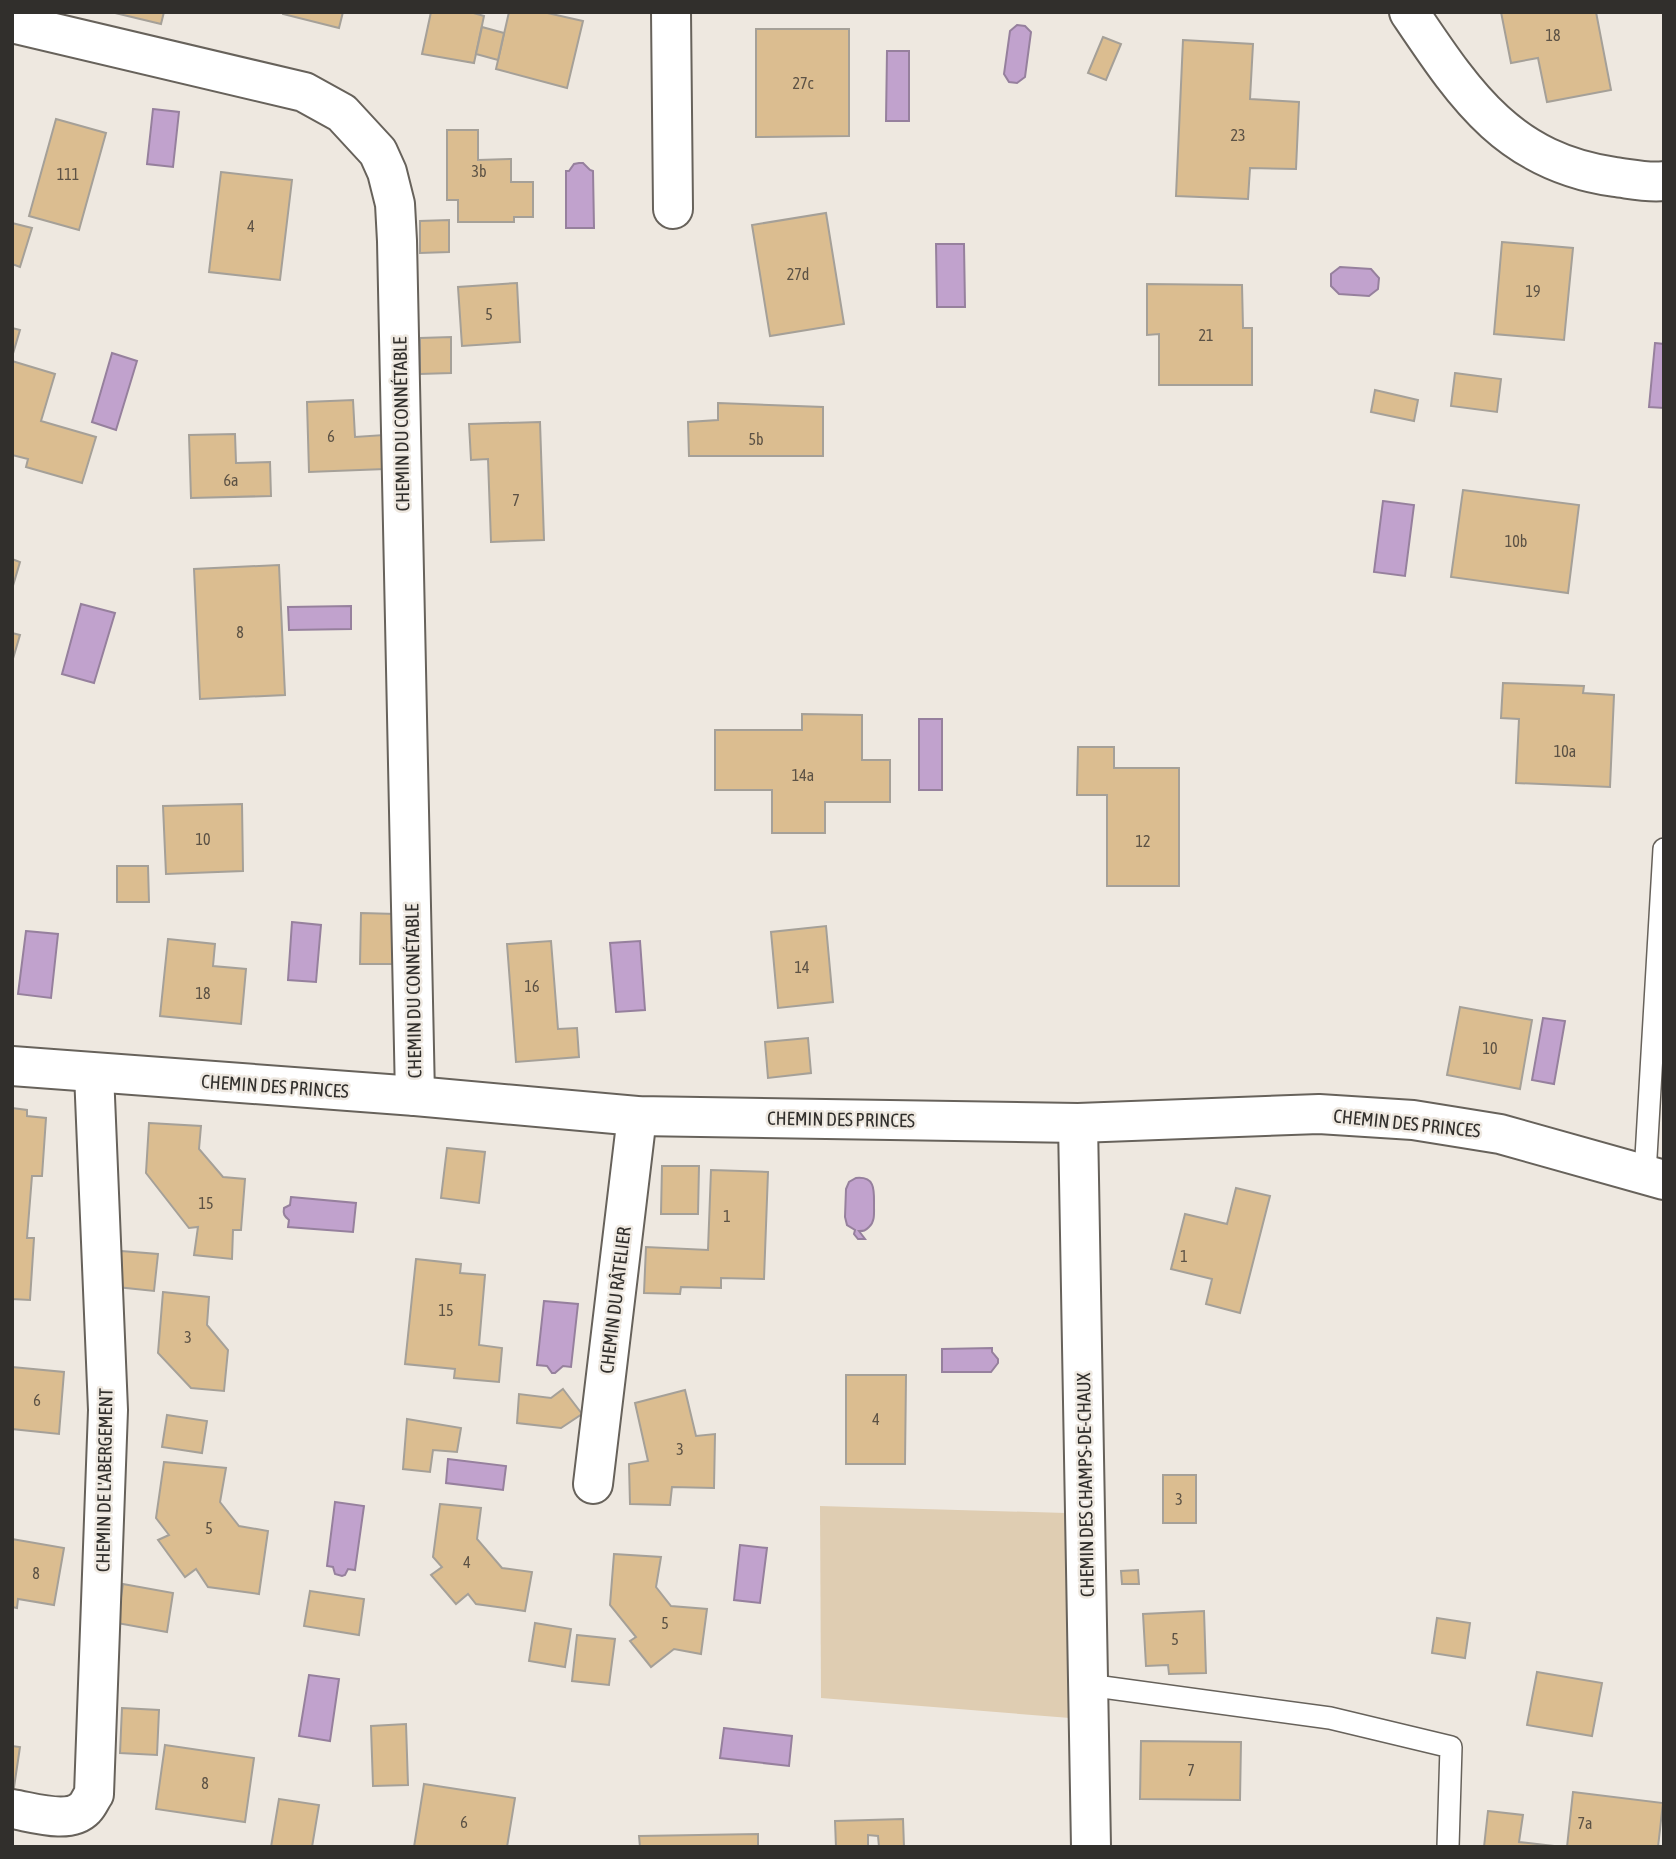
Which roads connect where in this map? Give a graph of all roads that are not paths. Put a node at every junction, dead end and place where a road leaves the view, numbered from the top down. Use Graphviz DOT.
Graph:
graph roads {
  1 [pos="671,12"];
  2 [pos="1409,12"];
  3 [pos="12,23"];
  4 [pos="1664,181"];
  5 [pos="673,209"];
  6 [pos="1664,849"];
  7 [pos="12,1066"];
  8 [pos="94,1073"];
  9 [pos="415,1096"];
  10 [pos="637,1116"];
  11 [pos="1078,1123"];
  12 [pos="1654,1177"];
  13 [pos="593,1484"];
  14 [pos="1088,1685"];
  15 [pos="12,1809"];
  16 [pos="1091,1847"];
  17 [pos="1448,1847"];
  1 -- 5 [label="street"];
  2 -- 4 [label="street"];
  3 -- 9 [label="street, CHEMIN DU CONNÉTABLE"];
  6 -- 12 [label="lane"];
  7 -- 8 [label="street, CHEMIN DES PRINCES"];
  8 -- 9 [label="street, CHEMIN DES PRINCES"];
  8 -- 15 [label="street, CHEMIN DE L'ABERGEMENT"];
  9 -- 10 [label="street, CHEMIN DES PRINCES"];
  10 -- 11 [label="street, CHEMIN DES PRINCES"];
  10 -- 13 [label="street, CHEMIN DU RÂTELIER"];
  11 -- 12 [label="street, CHEMIN DES PRINCES"];
  11 -- 14 [label="street, CHEMIN DES CHAMPS-DE-CHAUX"];
  14 -- 16 [label="street, CHEMIN DES CHAMPS-DE-CHAUX"];
  14 -- 17 [label="lane"];
}
